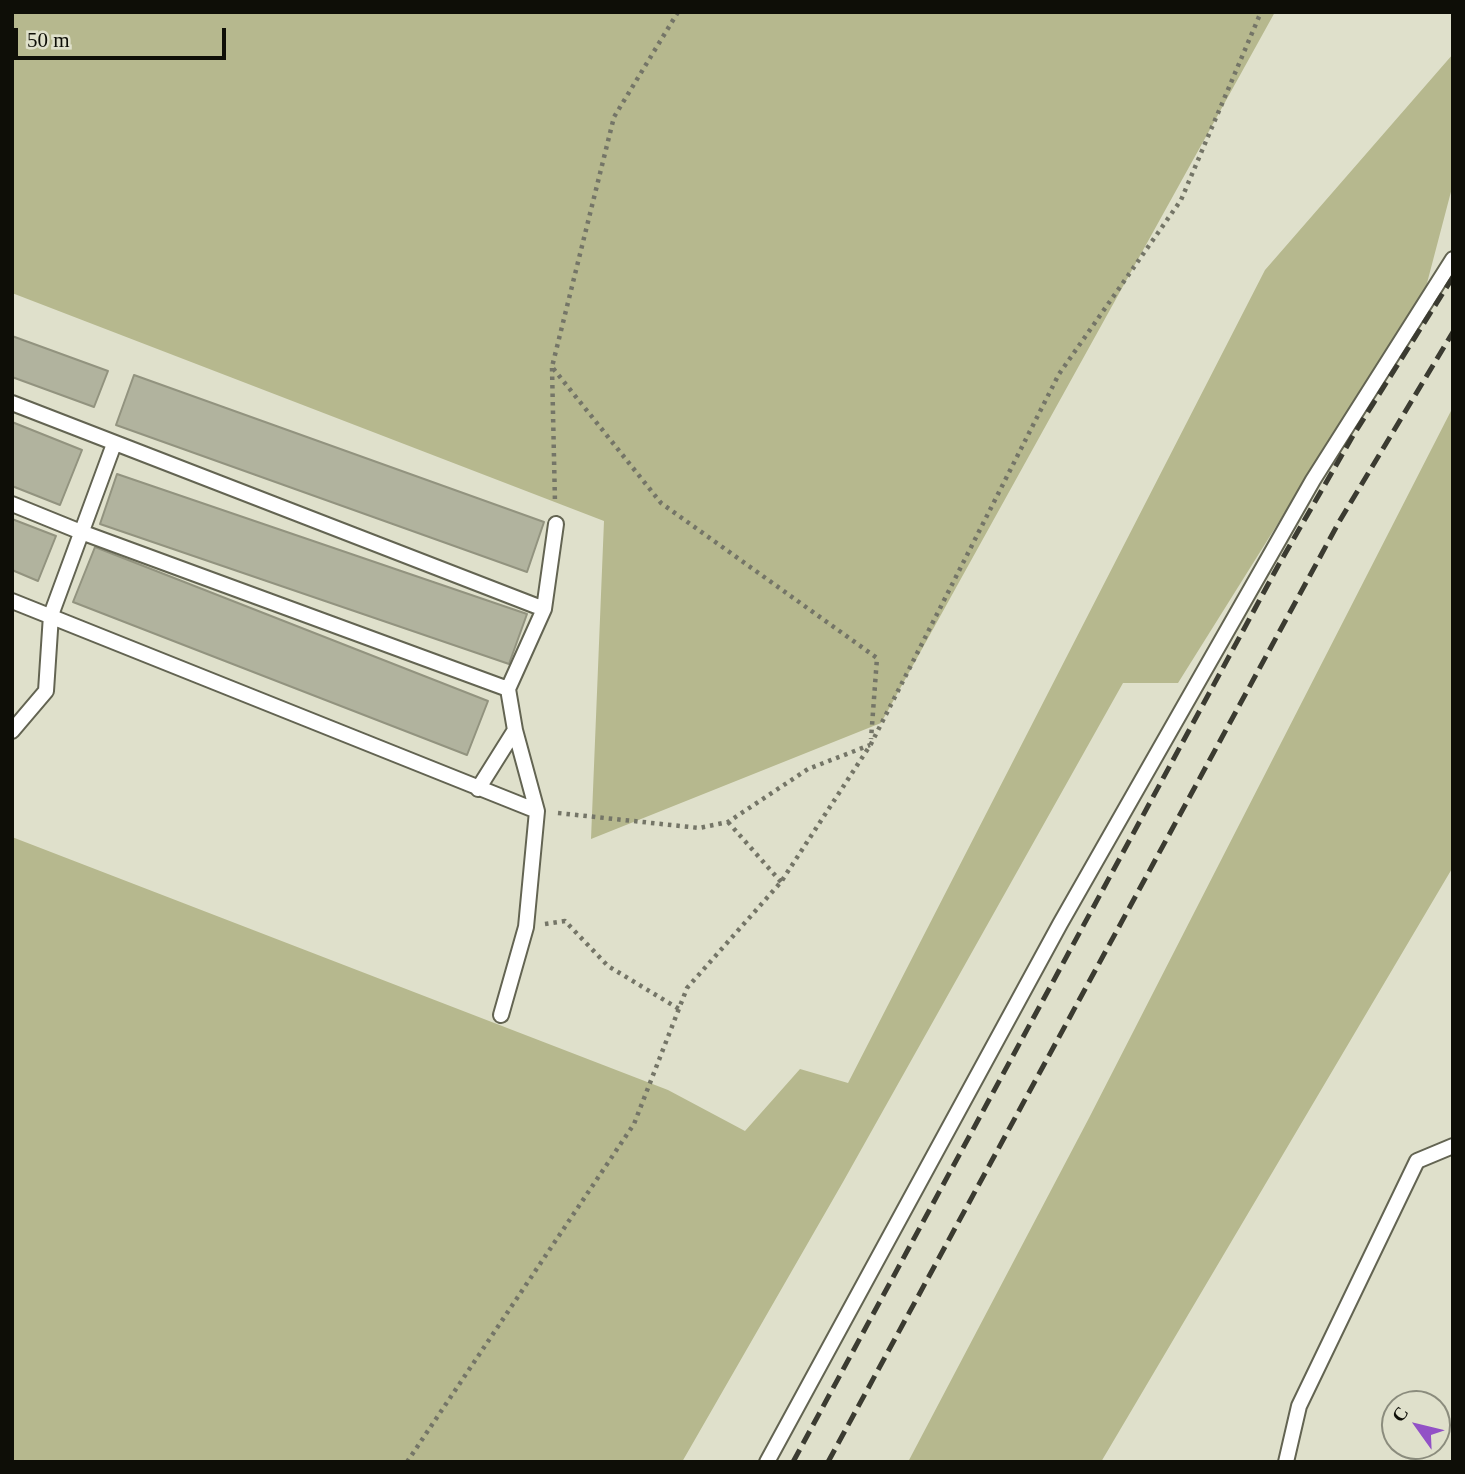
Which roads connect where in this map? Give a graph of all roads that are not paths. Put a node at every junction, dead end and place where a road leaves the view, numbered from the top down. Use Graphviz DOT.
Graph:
graph roads {
  1 [pos="1453,259"];
  2 [pos="12,402"];
  3 [pos="114,444"];
  4 [pos="12,504"];
  5 [pos="556,524"];
  6 [pos="81,531"];
  7 [pos="12,601"];
  8 [pos="544,610"];
  9 [pos="51,615"];
  10 [pos="508,689"];
  11 [pos="515,730"];
  12 [pos="12,731"];
  13 [pos="478,789"];
  14 [pos="537,811"];
  15 [pos="501,1015"];
  16 [pos="1453,1146"];
  17 [pos="767,1462"];
  18 [pos="1286,1462"];
  1 -- 17 [label="lane"];
  2 -- 3 [label="lane"];
  3 -- 6 [label="lane"];
  3 -- 8 [label="lane"];
  4 -- 6 [label="lane"];
  5 -- 8 [label="lane"];
  6 -- 9 [label="lane"];
  6 -- 10 [label="lane"];
  7 -- 9 [label="lane"];
  8 -- 10 [label="lane"];
  9 -- 12 [label="lane"];
  9 -- 13 [label="lane"];
  10 -- 11 [label="lane"];
  11 -- 13 [label="lane"];
  11 -- 14 [label="lane"];
  13 -- 14 [label="lane"];
  14 -- 15 [label="lane"];
  16 -- 18 [label="lane"];
}
